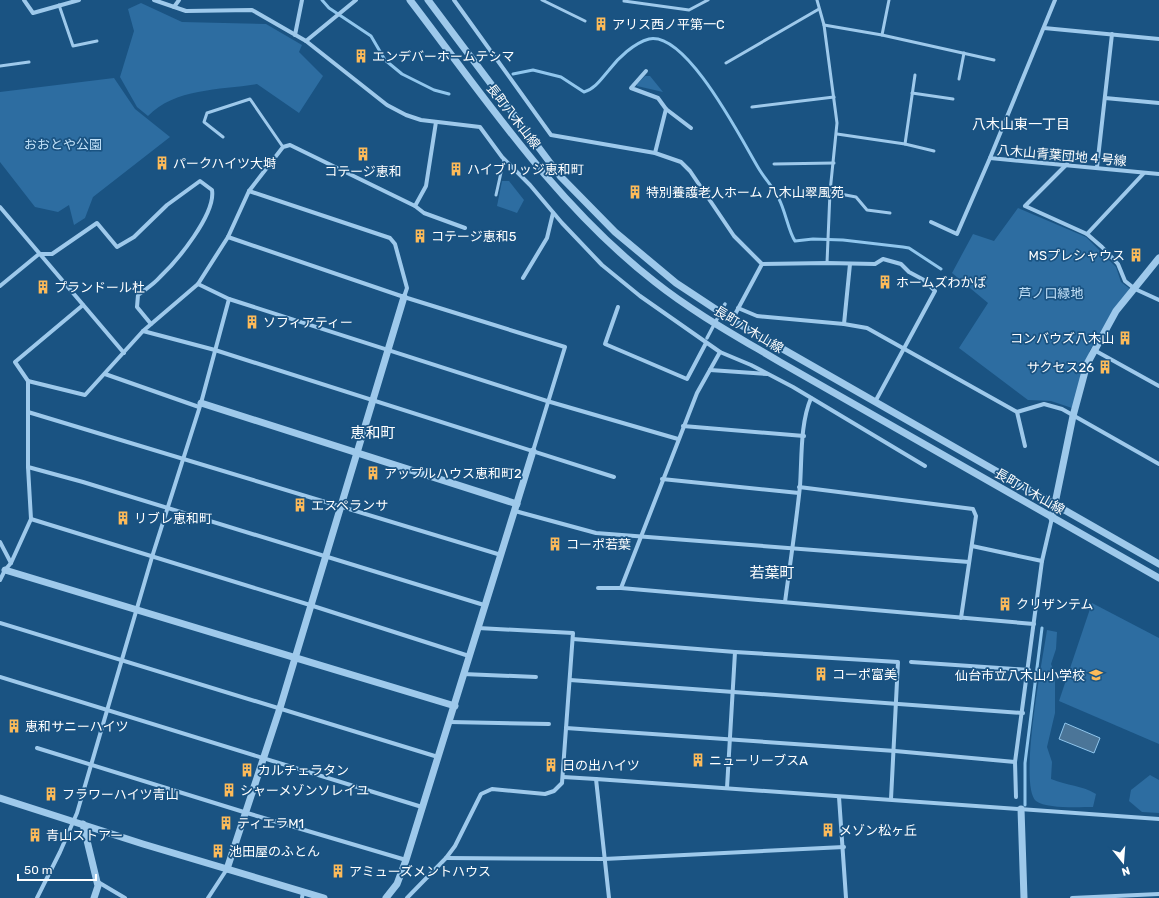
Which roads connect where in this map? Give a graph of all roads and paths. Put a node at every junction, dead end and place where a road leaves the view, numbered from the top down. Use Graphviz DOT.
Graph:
graph roads {
  1 [pos="24,0"];
  2 [pos="79,0"];
  3 [pos="154,0"];
  4 [pos="179,0"];
  5 [pos="302,0"];
  6 [pos="356,0"];
  7 [pos="410,0"];
  8 [pos="428,0"];
  9 [pos="454,0"];
  10 [pos="542,0"];
  11 [pos="708,0"];
  12 [pos="817,0"];
  13 [pos="889,0"];
  14 [pos="1056,0"];
  15 [pos="624,1"];
  16 [pos="59,5"];
  17 [pos="174,7"];
  18 [pos="820,9"];
  19 [pos="584,21"];
  20 [pos="824,25"];
  21 [pos="1044,28"];
  22 [pos="295,34"];
  23 [pos="1112,34"];
  24 [pos="882,35"];
  25 [pos="1159,40"];
  26 [pos="98,41"];
  27 [pos="306,41"];
  28 [pos="964,53"];
  29 [pos="994,60"];
  30 [pos="29,62"];
  31 [pos="726,63"];
  32 [pos="0,66"];
  33 [pos="646,71"];
  34 [pos="915,75"];
  35 [pos="958,79"];
  36 [pos="912,93"];
  37 [pos="834,97"];
  38 [pos="1105,98"];
  39 [pos="952,99"];
  40 [pos="1159,103"];
  41 [pos="752,107"];
  42 [pos="666,109"];
  43 [pos="436,122"];
  44 [pos="691,128"];
  45 [pos="837,134"];
  46 [pos="223,137"];
  47 [pos="905,144"];
  48 [pos="283,147"];
  49 [pos="934,151"];
  50 [pos="655,154"];
  51 [pos="990,158"];
  52 [pos="504,159"];
  53 [pos="834,163"];
  54 [pos="774,164"];
  55 [pos="1067,164"];
  56 [pos="1097,167"];
  57 [pos="1144,173"];
  58 [pos="1159,174"];
  59 [pos="249,192"];
  60 [pos="830,192"];
  61 [pos="496,195"];
  62 [pos="415,206"];
  63 [pos="0,207"];
  64 [pos="553,213"];
  65 [pos="890,213"];
  66 [pos="931,222"];
  67 [pos="465,228"];
  68 [pos="1087,234"];
  69 [pos="228,237"];
  70 [pos="39,254"];
  71 [pos="1159,258"];
  72 [pos="827,263"];
  73 [pos="762,264"];
  74 [pos="850,264"];
  75 [pos="523,278"];
  76 [pos="198,284"];
  77 [pos="0,286"];
  78 [pos="1135,288"];
  79 [pos="404,297"];
  80 [pos="229,299"];
  81 [pos="1159,300"];
  82 [pos="725,304"];
  83 [pos="83,305"];
  84 [pos="618,307"];
  85 [pos="738,308"];
  86 [pos="732,320"];
  87 [pos="151,324"];
  88 [pos="844,324"];
  89 [pos="143,331"];
  90 [pos="707,341"];
  91 [pos="215,350"];
  92 [pos="388,350"];
  93 [pos="904,350"];
  94 [pos="1094,350"];
  95 [pos="720,352"];
  96 [pos="124,353"];
  97 [pos="710,370"];
  98 [pos="104,374"];
  99 [pos="770,374"];
  100 [pos="28,381"];
  101 [pos="1159,386"];
  102 [pos="811,398"];
  103 [pos="373,400"];
  104 [pos="547,401"];
  105 [pos="875,402"];
  106 [pos="200,405"];
  107 [pos="28,412"];
  108 [pos="1017,412"];
  109 [pos="1073,416"];
  110 [pos="683,426"];
  111 [pos="804,436"];
  112 [pos="678,439"];
  113 [pos="1025,446"];
  114 [pos="533,451"];
  115 [pos="357,453"];
  116 [pos="183,460"];
  117 [pos="1159,464"];
  118 [pos="925,466"];
  119 [pos="28,467"];
  120 [pos="614,477"];
  121 [pos="662,479"];
  122 [pos="800,487"];
  123 [pos="799,493"];
  124 [pos="1056,505"];
  125 [pos="342,507"];
  126 [pos="516,508"];
  127 [pos="167,509"];
  128 [pos="1052,518"];
  129 [pos="31,519"];
  130 [pos="641,535"];
  131 [pos="0,542"];
  132 [pos="972,546"];
  133 [pos="792,548"];
  134 [pos="502,555"];
  135 [pos="152,557"];
  136 [pos="326,557"];
  137 [pos="1042,561"];
  138 [pos="969,562"];
  139 [pos="11,563"];
  140 [pos="1159,564"];
  141 [pos="5,570"];
  142 [pos="1159,578"];
  143 [pos="0,580"];
  144 [pos="598,588"];
  145 [pos="621,588"];
  146 [pos="785,602"];
  147 [pos="310,605"];
  148 [pos="484,605"];
  149 [pos="137,609"];
  150 [pos="961,618"];
  151 [pos="0,623"];
  152 [pos="1034,624"];
  153 [pos="478,628"];
  154 [pos="573,639"];
  155 [pos="735,652"];
  156 [pos="469,656"];
  157 [pos="294,658"];
  158 [pos="121,661"];
  159 [pos="911,662"];
  160 [pos="1029,670"];
  161 [pos="463,674"];
  162 [pos="0,677"];
  163 [pos="536,677"];
  164 [pos="570,680"];
  165 [pos="733,693"];
  166 [pos="895,704"];
  167 [pos="455,706"];
  168 [pos="280,708"];
  169 [pos="106,710"];
  170 [pos="1023,713"];
  171 [pos="450,722"];
  172 [pos="549,724"];
  173 [pos="566,728"];
  174 [pos="730,738"];
  175 [pos="37,748"];
  176 [pos="895,751"];
  177 [pos="439,757"];
  178 [pos="263,758"];
  179 [pos="1015,762"];
  180 [pos="90,766"];
  181 [pos="563,777"];
  182 [pos="596,779"];
  183 [pos="727,788"];
  184 [pos="839,796"];
  185 [pos="1016,797"];
  186 [pos="0,798"];
  187 [pos="891,799"];
  188 [pos="422,807"];
  189 [pos="1021,809"];
  190 [pos="247,813"];
  191 [pos="1159,819"];
  192 [pos="73,821"];
  193 [pos="84,824"];
  194 [pos="844,847"];
  195 [pos="446,858"];
  196 [pos="604,859"];
  197 [pos="406,860"];
  198 [pos="227,869"];
  199 [pos="96,881"];
  200 [pos="1159,894"];
  201 [pos="302,895"];
  202 [pos="38,898"];
  203 [pos="94,898"];
  204 [pos="126,898"];
  205 [pos="208,898"];
  206 [pos="324,898"];
  207 [pos="386,898"];
  208 [pos="407,898"];
  209 [pos="609,898"];
  210 [pos="846,898"];
  211 [pos="1024,898"];
  212 [pos="1072,898"];
  1 -- 16 [label="street"];
  2 -- 16 [label="street"];
  3 -- 17 [label="street"];
  4 -- 17 [label="street"];
  5 -- 22 [label="street"];
  6 -- 27 [label="street"];
  7 -- 128 [label="street, 長町八木山線"];
  8 -- 86 [label="street"];
  9 -- 50 [label="street"];
  10 -- 19 [label="lane"];
  11 -- 15 [label="lane"];
  12 -- 18 [label="lane"];
  13 -- 24 [label="lane"];
  14 -- 21 [label="street, 八木山青葉団地４号線"];
  16 -- 26 [label="lane"];
  17 -- 22 [label="street"];
  18 -- 20 [label="lane"];
  18 -- 31 [label="lane"];
  20 -- 24 [label="lane"];
  20 -- 37 [label="lane"];
  21 -- 23 [label="street"];
  21 -- 51 [label="street, 八木山青葉団地４号線"];
  22 -- 27 [label="street"];
  23 -- 25 [label="street"];
  23 -- 38 [label="street"];
  24 -- 28 [label="lane"];
  27 -- 43 [label="street"];
  28 -- 29 [label="lane"];
  28 -- 35 [label="lane"];
  30 -- 32 [label="lane"];
  33 -- 42 [label="street"];
  34 -- 36 [label="lane"];
  36 -- 39 [label="lane"];
  36 -- 47 [label="lane"];
  37 -- 41 [label="lane"];
  37 -- 45 [label="lane"];
  38 -- 40 [label="street"];
  38 -- 56 [label="street"];
  42 -- 44 [label="street"];
  42 -- 50 [label="street"];
  43 -- 52 [label="street"];
  43 -- 62 [label="street"];
  45 -- 47 [label="lane"];
  45 -- 53 [label="lane"];
  46 -- 48 [label="lane"];
  47 -- 49 [label="lane"];
  48 -- 59 [label="street"];
  48 -- 62 [label="street"];
  50 -- 73 [label="street"];
  51 -- 55 [label="street, 八木山青葉団地４号線"];
  51 -- 66 [label="street"];
  52 -- 61 [label="lane"];
  52 -- 64 [label="street"];
  53 -- 54 [label="lane"];
  53 -- 60 [label="lane"];
  55 -- 56 [label="street, 八木山青葉団地４号線"];
  55 -- 68 [label="street"];
  56 -- 57 [label="street, 八木山青葉団地４号線"];
  57 -- 58 [label="street, 八木山青葉団地４号線"];
  57 -- 68 [label="street"];
  59 -- 69 [label="street"];
  59 -- 79 [label="street"];
  60 -- 65 [label="lane"];
  60 -- 72 [label="lane"];
  62 -- 67 [label="street"];
  63 -- 70 [label="street"];
  64 -- 75 [label="street"];
  64 -- 90 [label="street"];
  68 -- 78 [label="street"];
  69 -- 76 [label="street"];
  69 -- 79 [label="street"];
  70 -- 77 [label="street"];
  70 -- 83 [label="street"];
  70 -- 87 [label="street"];
  71 -- 78 [label="street"];
  72 -- 73 [label="street"];
  72 -- 74 [label="street"];
  73 -- 85 [label="street"];
  74 -- 88 [label="street"];
  74 -- 93 [label="street"];
  76 -- 80 [label="street"];
  76 -- 87 [label="street"];
  78 -- 81 [label="street"];
  78 -- 94 [label="street"];
  79 -- 92 [label="street"];
  79 -- 104 [label="street"];
  80 -- 91 [label="street"];
  80 -- 92 [label="street"];
  82 -- 90 [label="street, bridge"];
  83 -- 96 [label="street"];
  83 -- 100 [label="street"];
  84 -- 90 [label="street"];
  85 -- 86 [label="street"];
  85 -- 88 [label="street"];
  86 -- 105 [label="street"];
  87 -- 89 [label="street"];
  88 -- 93 [label="street"];
  89 -- 91 [label="street"];
  89 -- 96 [label="street"];
  90 -- 95 [label="street"];
  91 -- 103 [label="street"];
  91 -- 106 [label="street"];
  92 -- 103 [label="street"];
  92 -- 104 [label="street"];
  93 -- 105 [label="street"];
  93 -- 108 [label="street"];
  94 -- 101 [label="street"];
  94 -- 109 [label="street"];
  95 -- 97 [label="street"];
  95 -- 99 [label="street"];
  96 -- 98 [label="street"];
  97 -- 99 [label="street"];
  97 -- 110 [label="street"];
  98 -- 100 [label="street"];
  98 -- 106 [label="street"];
  99 -- 102 [label="street"];
  100 -- 107 [label="street"];
  102 -- 111 [label="street"];
  102 -- 118 [label="street"];
  103 -- 114 [label="street"];
  103 -- 115 [label="street"];
  104 -- 112 [label="street"];
  104 -- 114 [label="street"];
  105 -- 124 [label="street"];
  106 -- 115 [label="street"];
  106 -- 116 [label="street"];
  107 -- 116 [label="street"];
  107 -- 119 [label="street"];
  108 -- 109 [label="street"];
  108 -- 113 [label="street"];
  109 -- 117 [label="street"];
  109 -- 124 [label="street"];
  110 -- 111 [label="street"];
  110 -- 112 [label="street"];
  111 -- 122 [label="street"];
  112 -- 121 [label="street"];
  114 -- 120 [label="street"];
  114 -- 126 [label="street"];
  115 -- 125 [label="street"];
  115 -- 126 [label="street"];
  116 -- 125 [label="street"];
  116 -- 127 [label="street"];
  119 -- 127 [label="street"];
  119 -- 129 [label="street"];
  121 -- 123 [label="street"];
  121 -- 130 [label="street"];
  122 -- 123 [label="street"];
  122 -- 132 [label="street"];
  123 -- 133 [label="street"];
  124 -- 128 [label="street"];
  124 -- 140 [label="street"];
  125 -- 134 [label="street"];
  125 -- 136 [label="street"];
  126 -- 130 [label="street"];
  126 -- 134 [label="street"];
  127 -- 135 [label="street"];
  127 -- 136 [label="street"];
  128 -- 137 [label="street"];
  128 -- 142 [label="street, 長町八木山線"];
  129 -- 135 [label="street"];
  129 -- 139 [label="street"];
  130 -- 133 [label="street"];
  130 -- 145 [label="street"];
  131 -- 139 [label="street"];
  132 -- 137 [label="street"];
  132 -- 138 [label="street"];
  133 -- 138 [label="street"];
  133 -- 146 [label="street"];
  134 -- 148 [label="street"];
  135 -- 147 [label="street"];
  135 -- 149 [label="street"];
  136 -- 147 [label="street"];
  136 -- 148 [label="street"];
  137 -- 152 [label="street"];
  138 -- 150 [label="street"];
  139 -- 141 [label="street"];
  141 -- 143 [label="street"];
  141 -- 149 [label="street"];
  144 -- 145 [label="street"];
  145 -- 146 [label="street"];
  146 -- 150 [label="street"];
  147 -- 156 [label="street"];
  147 -- 157 [label="street"];
  148 -- 153 [label="street"];
  149 -- 157 [label="street"];
  149 -- 158 [label="street"];
  150 -- 152 [label="street"];
  151 -- 158 [label="street"];
  152 -- 160 [label="street"];
  153 -- 154 [label="street"];
  153 -- 156 [label="street"];
  154 -- 155 [label="street"];
  154 -- 164 [label="street"];
  155 -- 165 [label="street"];
  155 -- 166 [label="street"];
  156 -- 161 [label="street"];
  157 -- 167 [label="street"];
  157 -- 168 [label="street"];
  158 -- 168 [label="street"];
  158 -- 169 [label="street"];
  159 -- 160 [label="street"];
  160 -- 170 [label="street"];
  161 -- 163 [label="street"];
  161 -- 167 [label="street"];
  162 -- 169 [label="street"];
  164 -- 165 [label="street"];
  164 -- 173 [label="street"];
  165 -- 166 [label="street"];
  165 -- 174 [label="street"];
  166 -- 170 [label="street"];
  166 -- 176 [label="street"];
  167 -- 171 [label="street"];
  168 -- 177 [label="street"];
  168 -- 178 [label="street"];
  169 -- 178 [label="street"];
  169 -- 180 [label="street"];
  170 -- 179 [label="street"];
  171 -- 172 [label="street"];
  171 -- 177 [label="street"];
  173 -- 174 [label="street"];
  173 -- 181 [label="street"];
  174 -- 176 [label="street"];
  174 -- 183 [label="street"];
  175 -- 180 [label="street"];
  176 -- 179 [label="street"];
  176 -- 187 [label="street"];
  177 -- 188 [label="street"];
  178 -- 188 [label="street"];
  178 -- 190 [label="street"];
  179 -- 185 [label="street"];
  180 -- 190 [label="street"];
  180 -- 192 [label="street"];
  181 -- 182 [label="street"];
  181 -- 195 [label="street"];
  182 -- 183 [label="street"];
  182 -- 196 [label="street"];
  183 -- 184 [label="street"];
  184 -- 187 [label="street"];
  184 -- 194 [label="street"];
  186 -- 192 [label="street"];
  187 -- 189 [label="street"];
  188 -- 197 [label="street"];
  189 -- 191 [label="street"];
  189 -- 211 [label="street"];
  190 -- 197 [label="street"];
  190 -- 198 [label="street"];
  192 -- 193 [label="street"];
  192 -- 202 [label="street"];
  193 -- 198 [label="street"];
  193 -- 199 [label="street"];
  194 -- 196 [label="street"];
  194 -- 210 [label="street"];
  195 -- 196 [label="street"];
  195 -- 208 [label="street"];
  196 -- 209 [label="street"];
  197 -- 207 [label="street"];
  198 -- 201 [label="street"];
  198 -- 205 [label="street"];
  199 -- 203 [label="street"];
  199 -- 204 [label="street"];
  200 -- 212 [label="street"];
  201 -- 206 [label="street"];
}
